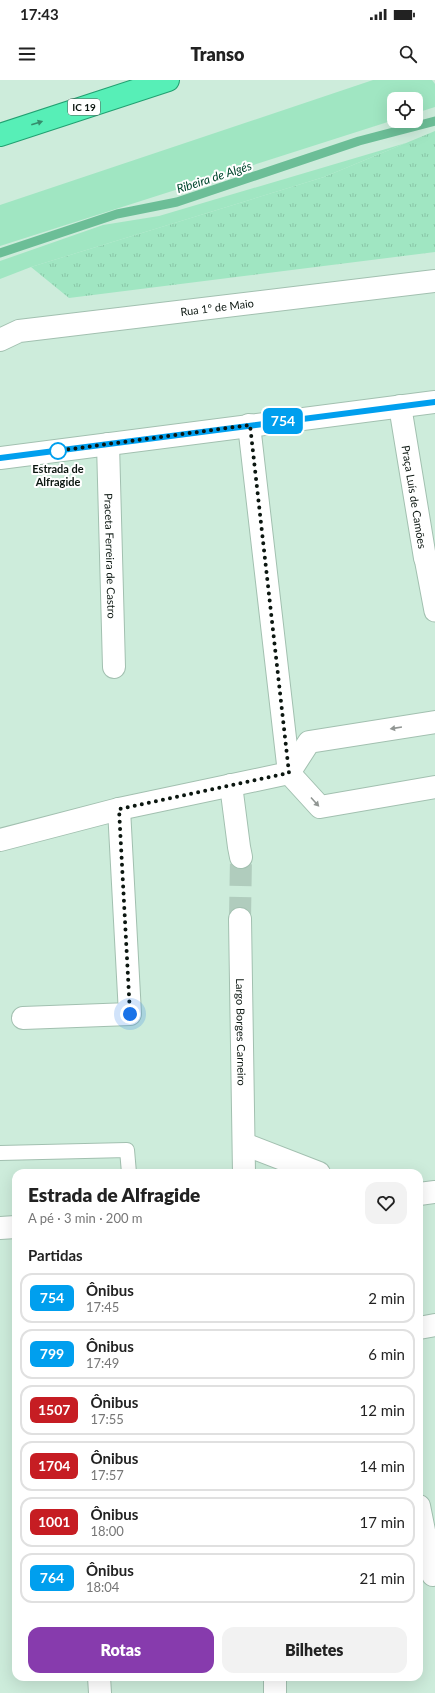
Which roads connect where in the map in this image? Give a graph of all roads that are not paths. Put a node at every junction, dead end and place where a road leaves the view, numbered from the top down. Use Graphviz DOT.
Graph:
graph roads {
  1 [pos="168,80"];
  2 [pos="0,135"];
  3 [pos="435,281"];
  4 [pos="0,340"];
  5 [pos="435,402"];
  6 [pos="400,406"];
  7 [pos="250,425"];
  8 [pos="108,444"];
  9 [pos="0,458"];
  10 [pos="425,558"];
  11 [pos="435,611"];
  12 [pos="114,667"];
  13 [pos="435,722"];
  14 [pos="289,773"];
  15 [pos="231,785"];
  16 [pos="435,787"];
  17 [pos="119,809"];
  18 [pos="0,840"];
  19 [pos="241,857"];
  20 [pos="240,919"];
  21 [pos="24,1018"];
  22 [pos="244,1144"];
  23 [pos="0,1153"];
  24 [pos="129,1169"];
  25 [pos="244,1169"];
  26 [pos="309,1169"];
  27 [pos="435,1192"];
  28 [pos="423,1194"];
  29 [pos="12,1227"];
  30 [pos="0,1228"];
  31 [pos="435,1325"];
  32 [pos="423,1327"];
  33 [pos="423,1526"];
  34 [pos="433,1575"];
  35 [pos="99,1681"];
  36 [pos="275,1681"];
  37 [pos="100,1693"];
  38 [pos="275,1693"];
  2 -- 1 [label="highway, IC 19, one-way"];
  3 -- 4 [label="street, Rua 1º de Maio"];
  5 -- 6 [label="street"];
  6 -- 7 [label="street"];
  6 -- 10 [label="street, Praça Luís de Camões"];
  7 -- 8 [label="street"];
  7 -- 14 [label="street"];
  8 -- 9 [label="street"];
  8 -- 12 [label="street, Praceta Ferreira de Castro"];
  10 -- 11 [label="street, Praça Luís de Camões"];
  13 -- 14 [label="street, one-way"];
  14 -- 15 [label="street"];
  14 -- 16 [label="street, one-way"];
  15 -- 17 [label="street"];
  15 -- 19 [label="street"];
  17 -- 18 [label="street"];
  17 -- 21 [label="street"];
  20 -- 22 [label="street, Largo Borges Carneiro"];
  22 -- 25 [label="street, Largo Borges Carneiro"];
  22 -- 26 [label="street"];
  23 -- 24 [label="lane"];
  27 -- 28 [label="street"];
  29 -- 30 [label="street"];
  31 -- 32 [label="street"];
  33 -- 34 [label="street"];
  35 -- 37 [label="street"];
  36 -- 38 [label="street"];
}
